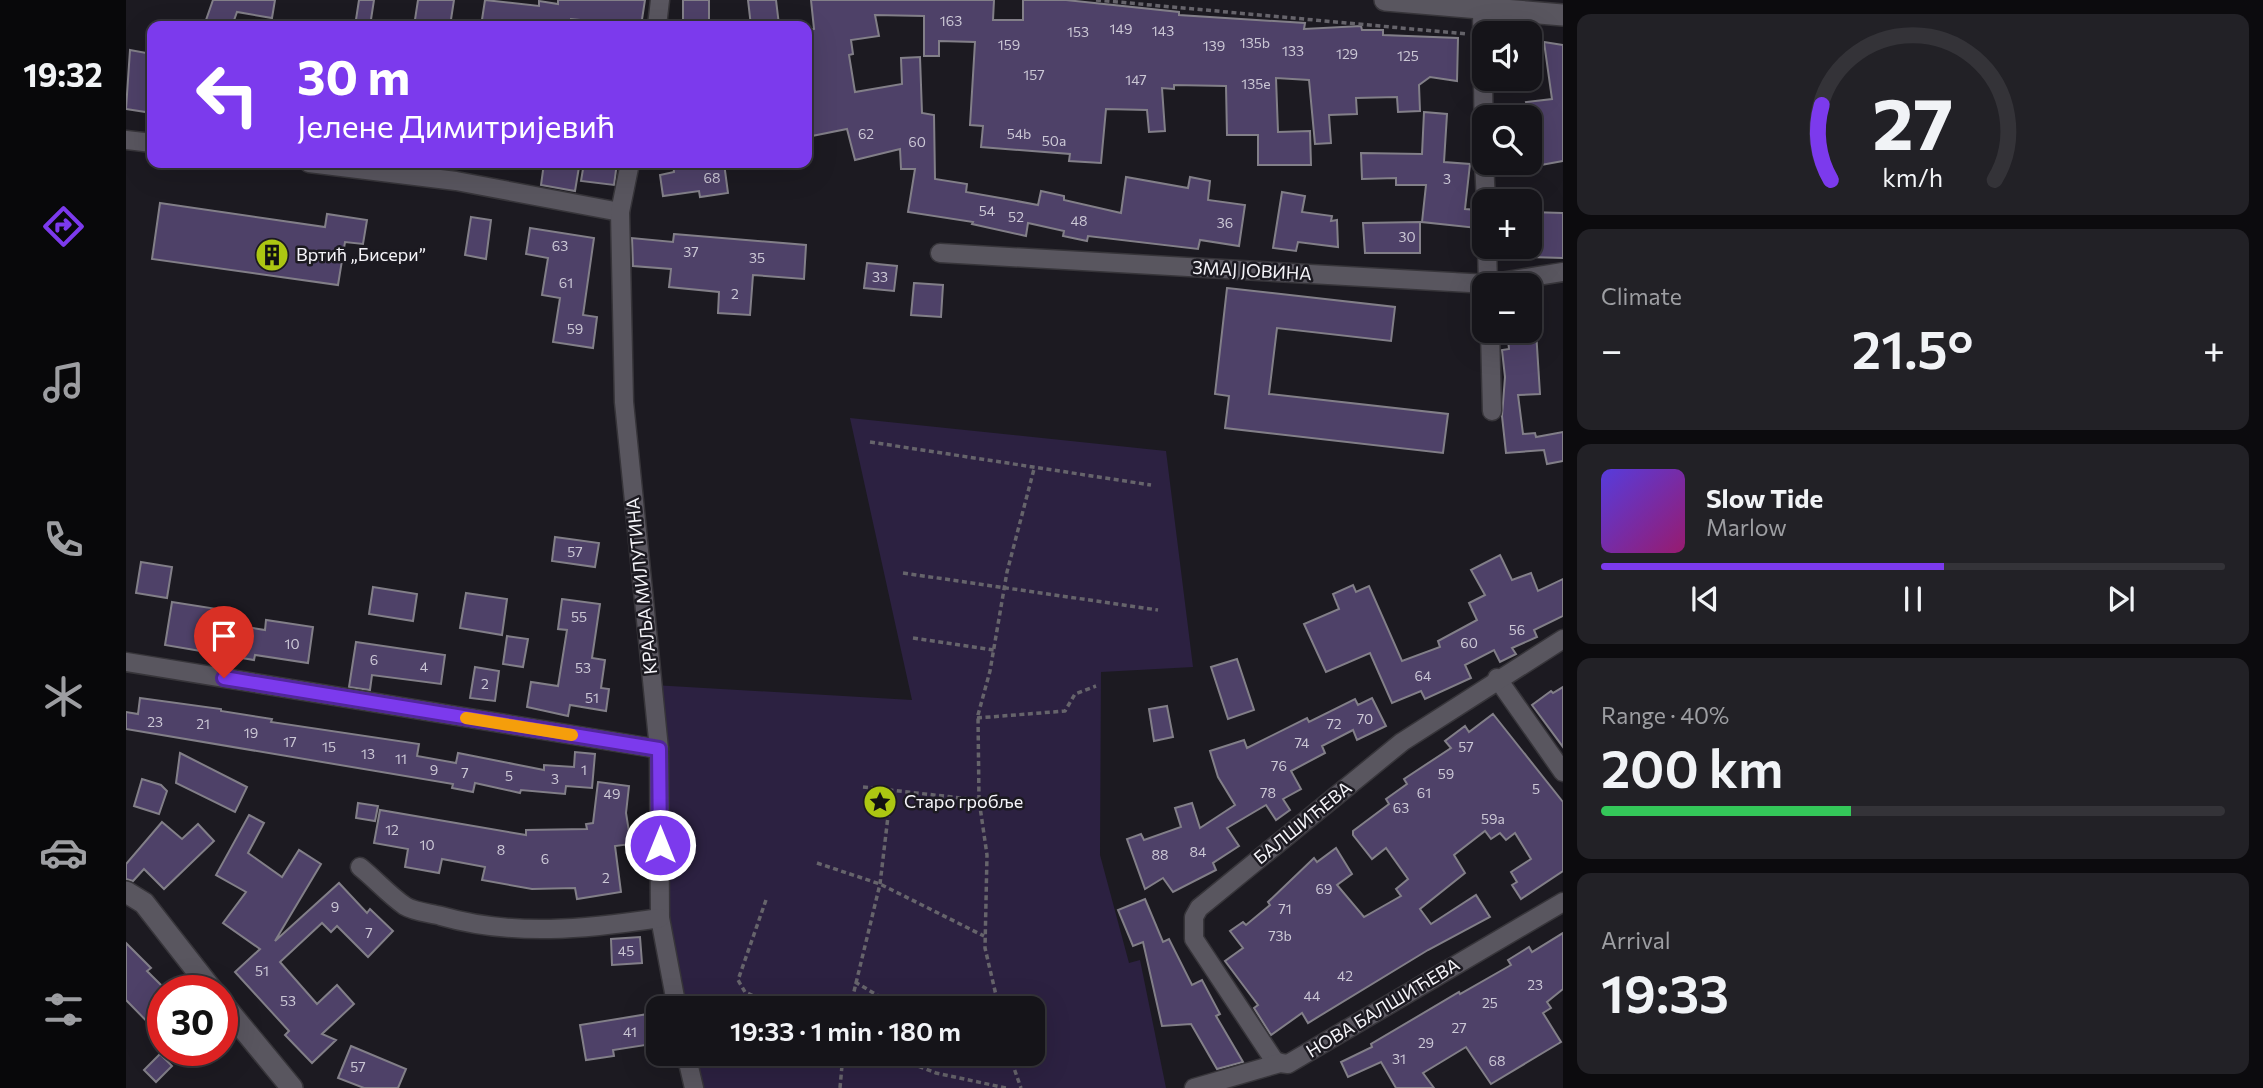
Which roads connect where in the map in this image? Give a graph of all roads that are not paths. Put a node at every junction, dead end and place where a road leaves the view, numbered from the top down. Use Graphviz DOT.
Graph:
graph roads {
  1 [pos="660,0"];
  2 [pos="1385,0"];
  3 [pos="1507,5"];
  4 [pos="1482,9"];
  5 [pos="1563,15"];
  6 [pos="657,21"];
  7 [pos="1482,105"];
  8 [pos="126,140"];
  9 [pos="147,142"];
  10 [pos="350,168"];
  11 [pos="630,168"];
  12 [pos="620,212"];
  13 [pos="940,253"];
  14 [pos="1563,272"];
  15 [pos="1542,275"];
  16 [pos="1472,283"];
  17 [pos="1490,343"];
  18 [pos="1492,411"];
  19 [pos="1563,639"];
  20 [pos="126,662"];
  21 [pos="1497,678"];
  22 [pos="659,749"];
  23 [pos="1563,772"];
  24 [pos="360,867"];
  25 [pos="126,892"];
  26 [pos="1563,902"];
  27 [pos="660,918"];
  28 [pos="200,975"];
  29 [pos="675,996"];
  30 [pos="238,1022"];
  31 [pos="1280,1063"];
  32 [pos="689,1066"];
  33 [pos="292,1088"];
  34 [pos="694,1088"];
  35 [pos="1194,1088"];
  1 -- 6 [label="street"];
  2 -- 4 [label="street"];
  3 -- 4 [label="street"];
  3 -- 5 [label="street"];
  4 -- 7 [label="street"];
  8 -- 9 [label="street"];
  10 -- 12 [label="street"];
  11 -- 12 [label="street, КРАЉА МИЛУТИНА"];
  12 -- 22 [label="street, КРАЉА МИЛУТИНА"];
  13 -- 16 [label="street, ЗМАЈ ЈОВИНА"];
  14 -- 15 [label="street, ЗМАЈ ЈОВИНА"];
  17 -- 18 [label="street"];
  19 -- 21 [label="street, БАЛШИЋЕВА"];
  20 -- 22 [label="street"];
  21 -- 23 [label="street"];
  21 -- 31 [label="street, БАЛШИЋЕВА"];
  22 -- 27 [label="street, КРАЉА МИЛУТИНА"];
  24 -- 27 [label="street"];
  25 -- 28 [label="street"];
  26 -- 31 [label="street, НОВА БАЛШИЋЕВА"];
  27 -- 29 [label="street, КРАЉА МИЛУТИНА"];
  30 -- 33 [label="street"];
  31 -- 35 [label="street, НОВА БАЛШИЋЕВА"];
  32 -- 34 [label="street"];
}
